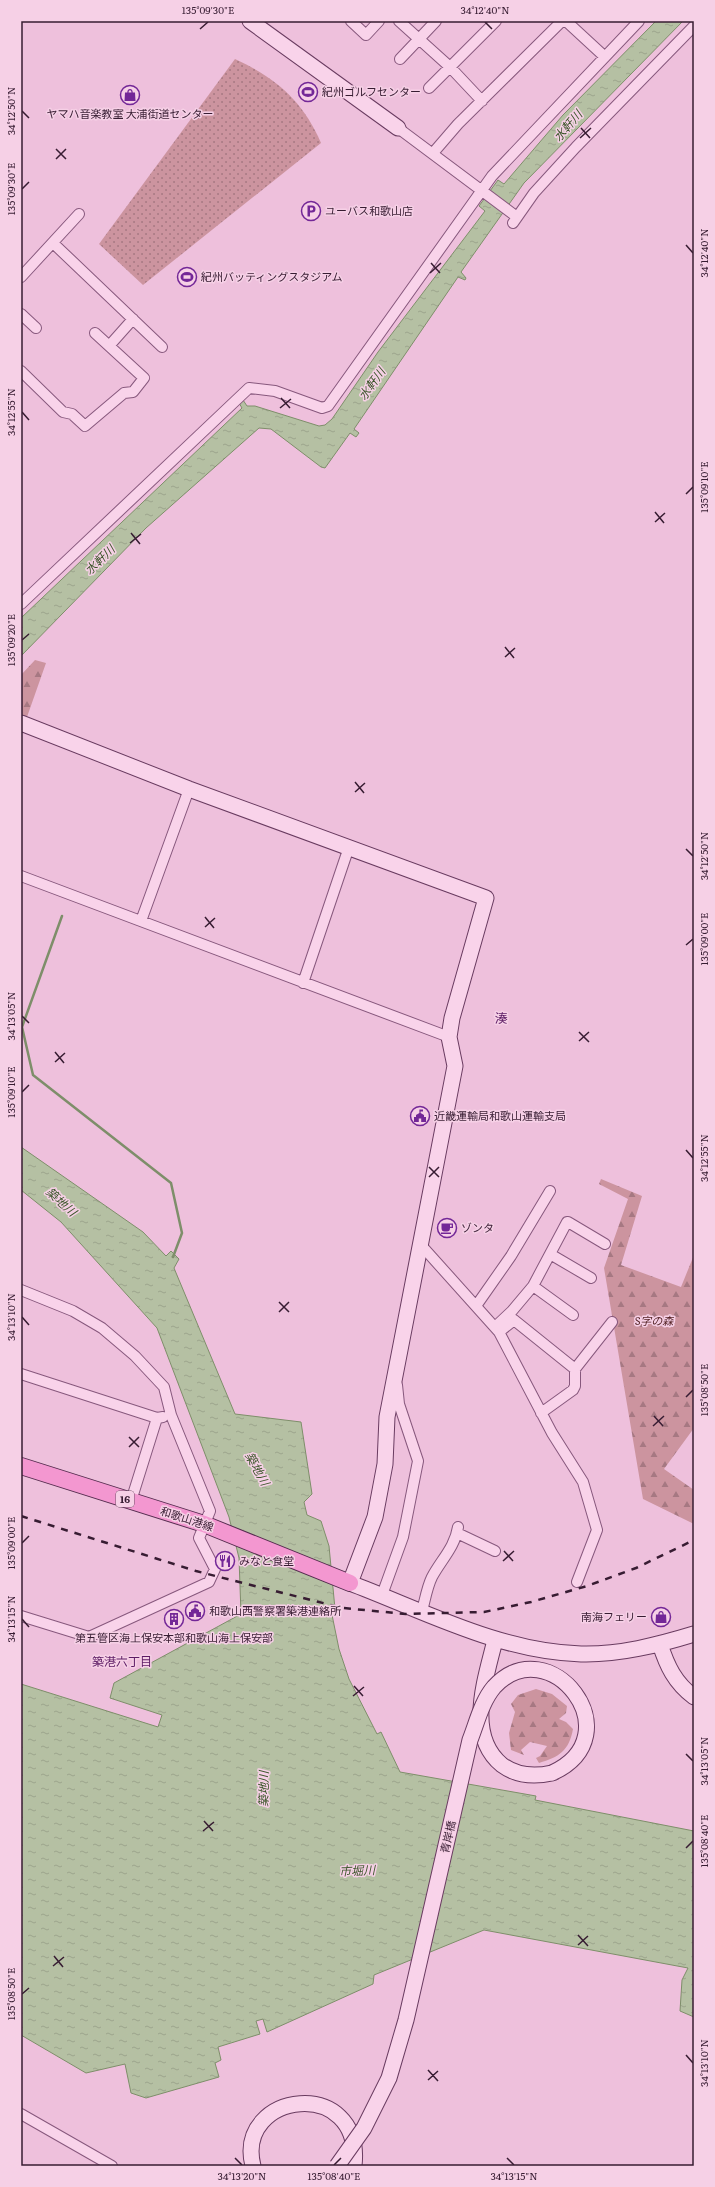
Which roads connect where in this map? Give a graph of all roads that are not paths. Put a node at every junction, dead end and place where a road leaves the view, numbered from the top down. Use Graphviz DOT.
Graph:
graph roads {
  1 [pos="250,21"];
  2 [pos="351,21"];
  3 [pos="379,21"];
  4 [pos="399,21"];
  5 [pos="436,21"];
  6 [pos="496,21"];
  7 [pos="562,21"];
  8 [pos="566,21"];
  9 [pos="639,21"];
  10 [pos="694,26"];
  11 [pos="419,39"];
  12 [pos="606,57"];
  13 [pos="400,59"];
  14 [pos="450,67"];
  15 [pos="429,88"];
  16 [pos="482,101"];
  17 [pos="398,128"];
  18 [pos="433,153"];
  19 [pos="485,192"];
  20 [pos="79,214"];
  21 [pos="53,243"];
  22 [pos="21,277"];
  23 [pos="21,314"];
  24 [pos="133,319"];
  25 [pos="36,328"];
  26 [pos="95,333"];
  27 [pos="109,346"];
  28 [pos="162,347"];
  29 [pos="21,371"];
  30 [pos="21,604"];
  31 [pos="21,722"];
  32 [pos="189,789"];
  33 [pos="350,847"];
  34 [pos="21,876"];
  35 [pos="141,921"];
  36 [pos="303,983"];
  37 [pos="449,1037"];
  38 [pos="550,1191"];
  39 [pos="606,1244"];
  40 [pos="421,1246"];
  41 [pos="550,1254"];
  42 [pos="591,1278"];
  43 [pos="533,1286"];
  44 [pos="21,1290"];
  45 [pos="476,1306"];
  46 [pos="573,1315"];
  47 [pos="612,1322"];
  48 [pos="497,1329"];
  49 [pos="575,1368"];
  50 [pos="396,1373"];
  51 [pos="21,1374"];
  52 [pos="541,1413"];
  53 [pos="171,1415"];
  54 [pos="157,1418"];
  55 [pos="21,1466"];
  56 [pos="131,1501"];
  57 [pos="204,1524"];
  58 [pos="495,1551"];
  59 [pos="344,1580"];
  60 [pos="577,1582"];
  61 [pos="382,1595"];
  62 [pos="422,1611"];
  63 [pos="21,1616"];
  64 [pos="694,1634"];
  65 [pos="495,1640"];
  66 [pos="660,1644"];
  67 [pos="694,1697"];
  68 [pos="21,2114"];
  69 [pos="112,2166"];
  70 [pos="253,2166"];
  71 [pos="337,2166"];
  72 [pos="354,2166"];
  1 -- 17 [label="street"];
  2 -- 3 [label="street"];
  4 -- 11 [label="street"];
  5 -- 11 [label="street"];
  6 -- 14 [label="street"];
  7 -- 16 [label="street"];
  8 -- 12 [label="street"];
  9 -- 12 [label="street"];
  10 -- 19 [label="street"];
  11 -- 13 [label="street"];
  11 -- 14 [label="street"];
  12 -- 19 [label="street"];
  14 -- 15 [label="street"];
  14 -- 16 [label="street"];
  16 -- 18 [label="street"];
  17 -- 18 [label="street"];
  18 -- 19 [label="street"];
  19 -- 30 [label="street"];
  20 -- 21 [label="street"];
  21 -- 22 [label="street"];
  21 -- 24 [label="street"];
  23 -- 25 [label="street"];
  24 -- 27 [label="street"];
  24 -- 28 [label="street"];
  26 -- 27 [label="street"];
  27 -- 29 [label="street"];
  31 -- 32 [label="street"];
  32 -- 33 [label="street"];
  32 -- 35 [label="street"];
  33 -- 36 [label="street"];
  33 -- 37 [label="street"];
  34 -- 35 [label="street"];
  35 -- 36 [label="street"];
  36 -- 37 [label="street"];
  37 -- 40 [label="street"];
  38 -- 45 [label="street"];
  39 -- 41 [label="street"];
  40 -- 45 [label="street"];
  40 -- 50 [label="street"];
  41 -- 42 [label="street"];
  41 -- 43 [label="street"];
  43 -- 46 [label="street"];
  43 -- 48 [label="street"];
  44 -- 53 [label="street"];
  45 -- 48 [label="street"];
  47 -- 49 [label="street"];
  48 -- 49 [label="street"];
  48 -- 52 [label="street"];
  49 -- 52 [label="street"];
  50 -- 59 [label="street"];
  50 -- 61 [label="street"];
  51 -- 54 [label="street"];
  52 -- 60 [label="street"];
  53 -- 54 [label="street"];
  53 -- 57 [label="street"];
  54 -- 56 [label="street"];
  55 -- 56 [label="main road, 和歌山港線 / 16"];
  56 -- 57 [label="main road, 和歌山港線 / 16"];
  57 -- 59 [label="main road, 和歌山港線 / 16"];
  57 -- 63 [label="street"];
  58 -- 62 [label="street"];
  59 -- 61 [label="street"];
  61 -- 62 [label="street"];
  62 -- 65 [label="street"];
  64 -- 66 [label="street"];
  65 -- 66 [label="street"];
  65 -- 71 [label="street, 青岸橋, bridge"];
  66 -- 67 [label="street"];
  68 -- 69 [label="street"];
  70 -- 72 [label="street"];
}
